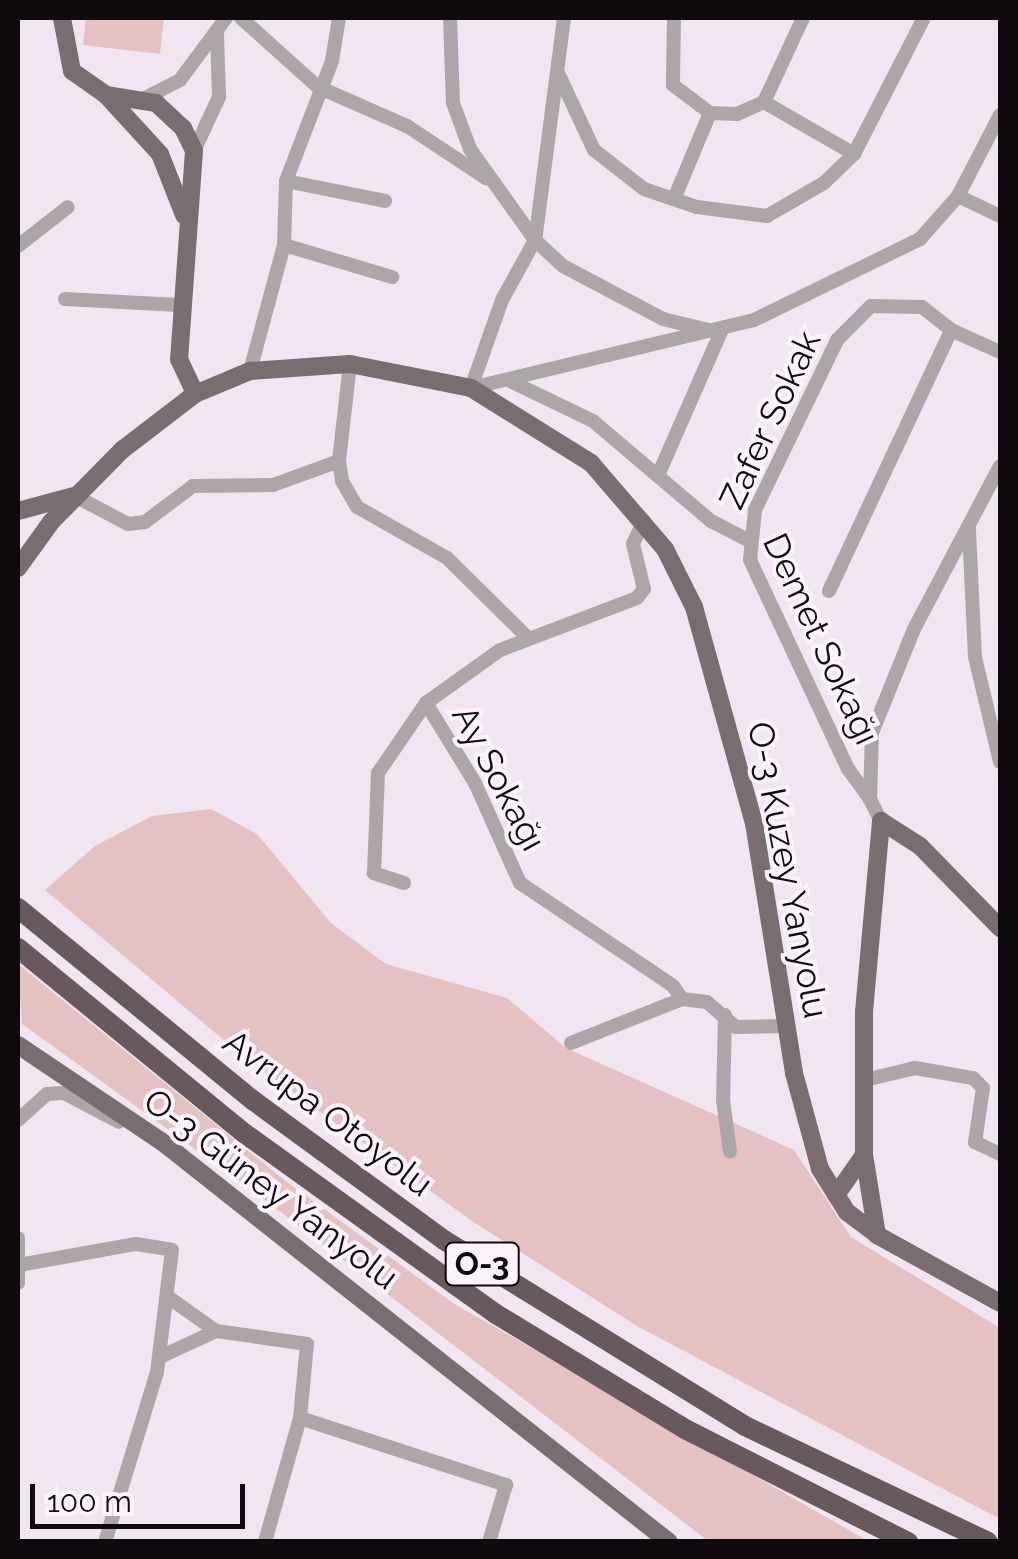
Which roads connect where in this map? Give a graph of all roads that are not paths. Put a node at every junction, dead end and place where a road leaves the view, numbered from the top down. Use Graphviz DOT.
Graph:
graph roads {
  1 [pos="62,18"];
  2 [pos="226,18"];
  3 [pos="241,18"];
  4 [pos="339,18"];
  5 [pos="450,18"];
  6 [pos="564,18"];
  7 [pos="674,18"];
  8 [pos="803,18"];
  9 [pos="924,18"];
  10 [pos="217,32"];
  11 [pos="557,71"];
  12 [pos="318,87"];
  13 [pos="106,95"];
  14 [pos="145,98"];
  15 [pos="764,102"];
  16 [pos="710,113"];
  17 [pos="1000,115"];
  18 [pos="130,122"];
  19 [pos="194,151"];
  20 [pos="854,154"];
  21 [pos="165,161"];
  22 [pos="286,181"];
  23 [pos="494,185"];
  24 [pos="958,196"];
  25 [pos="674,199"];
  26 [pos="384,201"];
  27 [pos="68,207"];
  28 [pos="1000,216"];
  29 [pos="186,226"];
  30 [pos="535,240"];
  31 [pos="284,244"];
  32 [pos="18,246"];
  33 [pos="392,276"];
  34 [pos="65,299"];
  35 [pos="179,305"];
  36 [pos="717,329"];
  37 [pos="951,330"];
  38 [pos="1000,352"];
  39 [pos="350,364"];
  40 [pos="250,371"];
  41 [pos="512,382"];
  42 [pos="471,388"];
  43 [pos="195,394"];
  44 [pos="339,461"];
  45 [pos="1000,466"];
  46 [pos="660,473"];
  47 [pos="75,496"];
  48 [pos="18,511"];
  49 [pos="644,520"];
  50 [pos="970,525"];
  51 [pos="748,540"];
  52 [pos="18,568"];
  53 [pos="829,591"];
  54 [pos="527,637"];
  55 [pos="426,703"];
  56 [pos="1000,762"];
  57 [pos="870,799"];
  58 [pos="881,820"];
  59 [pos="404,883"];
  60 [pos="20,911"];
  61 [pos="1000,928"];
  62 [pos="18,948"];
  63 [pos="682,999"];
  64 [pos="725,1014"];
  65 [pos="785,1026"];
  66 [pos="570,1044"];
  67 [pos="18,1045"];
  68 [pos="865,1080"];
  69 [pos="18,1120"];
  70 [pos="162,1141"];
  71 [pos="730,1152"];
  72 [pos="864,1154"];
  73 [pos="1000,1154"];
  74 [pos="836,1195"];
  75 [pos="877,1235"];
  76 [pos="18,1238"];
  77 [pos="900,1252"];
  78 [pos="19,1265"];
  79 [pos="18,1283"];
  80 [pos="168,1297"];
  81 [pos="1000,1303"];
  82 [pos="1000,1315"];
  83 [pos="216,1332"];
  84 [pos="160,1357"];
  85 [pos="300,1418"];
  86 [pos="105,1542"];
  87 [pos="265,1542"];
  88 [pos="489,1542"];
  89 [pos="668,1542"];
  90 [pos="908,1542"];
  91 [pos="988,1542"];
  1 -- 13 [label="main road"];
  2 -- 10 [label="street"];
  3 -- 12 [label="street"];
  4 -- 12 [label="street"];
  5 -- 23 [label="street"];
  6 -- 11 [label="street"];
  7 -- 16 [label="street"];
  8 -- 15 [label="street"];
  9 -- 20 [label="street"];
  10 -- 14 [label="street"];
  10 -- 19 [label="street"];
  11 -- 25 [label="street"];
  11 -- 30 [label="street"];
  12 -- 22 [label="street"];
  12 -- 23 [label="street"];
  13 -- 14 [label="main road"];
  13 -- 18 [label="main road"];
  14 -- 18 [label="main road"];
  14 -- 19 [label="main road"];
  15 -- 16 [label="street"];
  15 -- 20 [label="street"];
  16 -- 25 [label="street"];
  17 -- 24 [label="street"];
  18 -- 21 [label="main road"];
  19 -- 21 [label="main road"];
  19 -- 29 [label="main road"];
  20 -- 25 [label="street"];
  21 -- 29 [label="main road"];
  22 -- 26 [label="street"];
  22 -- 31 [label="street"];
  23 -- 30 [label="street"];
  24 -- 28 [label="street"];
  24 -- 36 [label="street"];
  27 -- 32 [label="street"];
  29 -- 35 [label="main road"];
  30 -- 36 [label="street"];
  30 -- 42 [label="street"];
  31 -- 33 [label="street"];
  31 -- 40 [label="street"];
  34 -- 35 [label="street"];
  35 -- 43 [label="main road"];
  36 -- 41 [label="street"];
  36 -- 46 [label="street"];
  37 -- 38 [label="street, Zafer Sokak"];
  37 -- 51 [label="street, Zafer Sokak"];
  37 -- 53 [label="street"];
  39 -- 40 [label="main road, O-3 Kuzey Yanyolu"];
  39 -- 42 [label="main road, O-3 Kuzey Yanyolu"];
  39 -- 44 [label="street"];
  40 -- 43 [label="main road, O-3 Kuzey Yanyolu"];
  41 -- 42 [label="street"];
  41 -- 46 [label="street, Demet Sokağı"];
  42 -- 49 [label="main road, O-3 Kuzey Yanyolu"];
  43 -- 47 [label="main road, O-3 Kuzey Yanyolu"];
  44 -- 47 [label="street"];
  44 -- 54 [label="street"];
  45 -- 50 [label="street"];
  46 -- 51 [label="street, Demet Sokağı"];
  47 -- 48 [label="main road"];
  47 -- 52 [label="main road, O-3 Kuzey Yanyolu"];
  49 -- 54 [label="street, Ay Sokağı"];
  49 -- 65 [label="main road, O-3 Kuzey Yanyolu"];
  50 -- 56 [label="street"];
  50 -- 57 [label="street"];
  51 -- 57 [label="street, Demet Sokağı"];
  54 -- 55 [label="street, Ay Sokağı"];
  55 -- 59 [label="street"];
  55 -- 63 [label="street, Ay Sokağı"];
  57 -- 58 [label="street, Demet Sokağı"];
  58 -- 61 [label="main road"];
  58 -- 68 [label="main road"];
  60 -- 91 [label="highway, Avrupa Otoyolu / O-3"];
  62 -- 90 [label="highway, Avrupa Otoyolu / O-3"];
  63 -- 64 [label="street"];
  63 -- 66 [label="street"];
  64 -- 65 [label="street"];
  64 -- 71 [label="street"];
  65 -- 74 [label="main road, O-3 Kuzey Yanyolu"];
  67 -- 70 [label="main road, O-3 Güney Yanyolu"];
  68 -- 72 [label="main road"];
  68 -- 73 [label="street"];
  69 -- 70 [label="street"];
  70 -- 89 [label="main road, O-3 Güney Yanyolu"];
  72 -- 74 [label="main road"];
  72 -- 75 [label="main road"];
  74 -- 75 [label="main road, O-3 Kuzey Yanyolu"];
  75 -- 77 [label="main road, O-3 Kuzey Yanyolu"];
  76 -- 78 [label="street"];
  77 -- 81 [label="main road, O-3 Kuzey Yanyolu"];
  77 -- 82 [label="main road"];
  78 -- 79 [label="street"];
  78 -- 80 [label="street"];
  80 -- 83 [label="street"];
  80 -- 84 [label="street"];
  83 -- 84 [label="street"];
  83 -- 85 [label="street"];
  84 -- 86 [label="street"];
  85 -- 87 [label="street"];
  85 -- 88 [label="street"];
}
